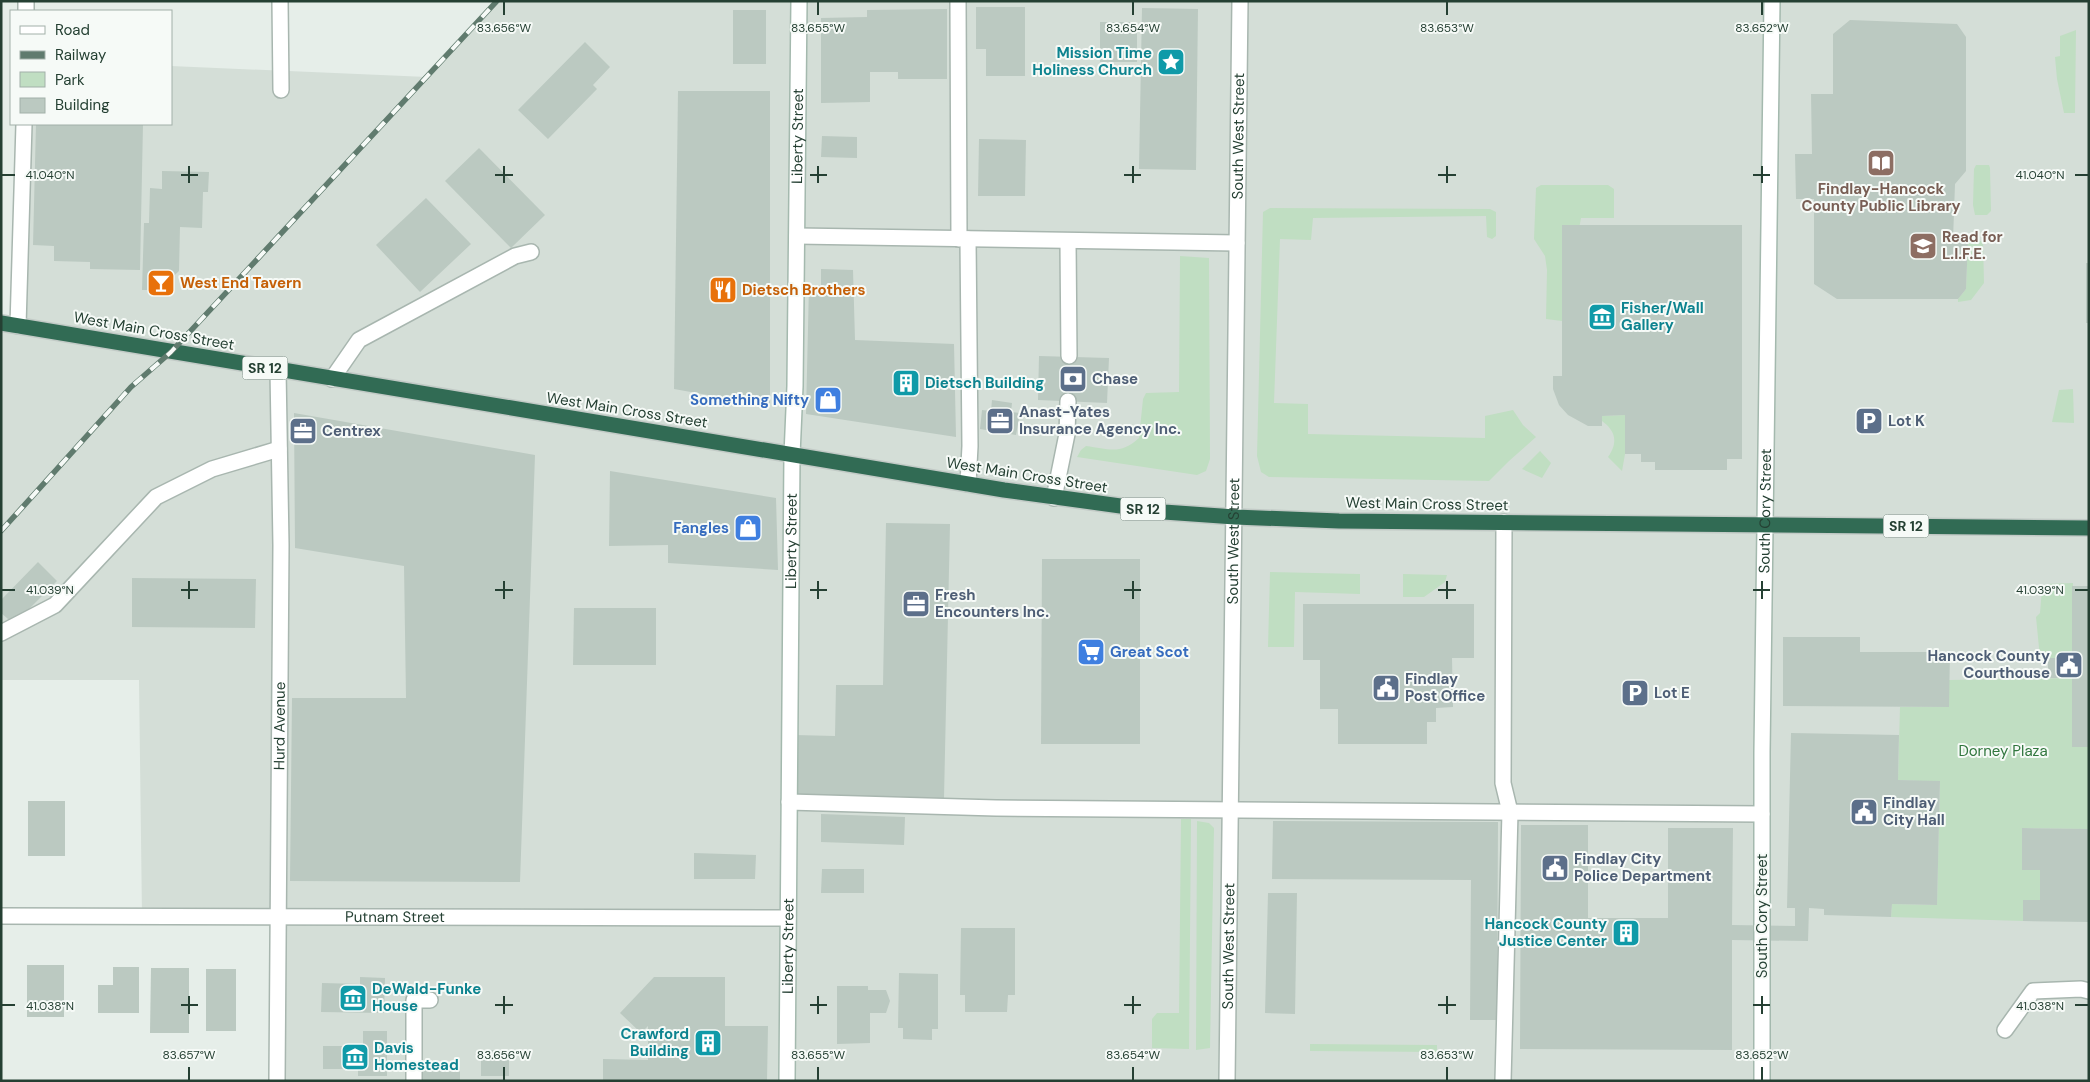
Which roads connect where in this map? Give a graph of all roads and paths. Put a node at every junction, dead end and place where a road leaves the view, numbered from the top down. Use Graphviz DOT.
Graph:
graph roads {
  1 [pos="280,1"];
  2 [pos="800,1"];
  3 [pos="958,1"];
  4 [pos="1240,1"];
  5 [pos="1772,1"];
  6 [pos="282,90"];
  7 [pos="24,125"];
  8 [pos="796,236"];
  9 [pos="963,239"];
  10 [pos="1068,241"];
  11 [pos="1237,243"];
  12 [pos="530,252"];
  13 [pos="1,323"];
  14 [pos="18,326"];
  15 [pos="1069,356"];
  16 [pos="278,370"];
  17 [pos="332,379"];
  18 [pos="1068,401"];
  19 [pos="279,449"];
  20 [pos="792,455"];
  21 [pos="968,484"];
  22 [pos="1054,498"];
  23 [pos="1235,517"];
  24 [pos="1504,522"];
  25 [pos="1765,525"];
  26 [pos="2089,528"];
  27 [pos="1,633"];
  28 [pos="789,802"];
  29 [pos="1230,810"];
  30 [pos="1510,812"];
  31 [pos="1762,814"];
  32 [pos="1,916"];
  33 [pos="277,916"];
  34 [pos="788,918"];
  35 [pos="2089,991"];
  36 [pos="430,1000"];
  37 [pos="2005,1030"];
  38 [pos="277,1081"];
  39 [pos="414,1081"];
  40 [pos="787,1081"];
  41 [pos="1227,1081"];
  42 [pos="1503,1081"];
  43 [pos="1762,1081"];
  1 -- 6 [label="street"];
  2 -- 8 [label="street, Liberty Street"];
  3 -- 9 [label="street"];
  4 -- 11 [label="street, South West Street"];
  5 -- 25 [label="street, South Cory Street"];
  7 -- 14 [label="street"];
  8 -- 9 [label="street"];
  8 -- 20 [label="street, Liberty Street"];
  9 -- 10 [label="street"];
  9 -- 21 [label="street"];
  10 -- 11 [label="street"];
  10 -- 15 [label="street"];
  11 -- 23 [label="street, South West Street"];
  12 -- 17 [label="street"];
  13 -- 14 [label="highway, West Main Cross Street / SR 12"];
  14 -- 16 [label="highway, West Main Cross Street / SR 12"];
  16 -- 17 [label="highway, West Main Cross Street / SR 12"];
  16 -- 19 [label="street, Hurd Avenue"];
  17 -- 20 [label="highway, West Main Cross Street / SR 12"];
  18 -- 22 [label="street"];
  19 -- 27 [label="street"];
  19 -- 33 [label="street, Hurd Avenue"];
  20 -- 21 [label="highway, West Main Cross Street / SR 12"];
  20 -- 28 [label="street, Liberty Street"];
  21 -- 22 [label="highway, West Main Cross Street / SR 12"];
  22 -- 23 [label="highway, West Main Cross Street / SR 12"];
  23 -- 24 [label="highway, West Main Cross Street / SR 12"];
  23 -- 29 [label="street, South West Street"];
  24 -- 25 [label="highway, West Main Cross Street / SR 12"];
  24 -- 30 [label="street"];
  25 -- 26 [label="highway, West Main Cross Street / SR 12"];
  25 -- 31 [label="street, South Cory Street"];
  28 -- 29 [label="street"];
  28 -- 34 [label="street, Liberty Street"];
  29 -- 30 [label="street"];
  29 -- 41 [label="street, South West Street"];
  30 -- 31 [label="street"];
  30 -- 42 [label="street"];
  31 -- 43 [label="street, South Cory Street"];
  32 -- 33 [label="street, Putnam Street"];
  33 -- 34 [label="street, Putnam Street"];
  33 -- 38 [label="street, Hurd Avenue"];
  34 -- 40 [label="street, Liberty Street"];
  35 -- 37 [label="street"];
  36 -- 39 [label="street"];
}
